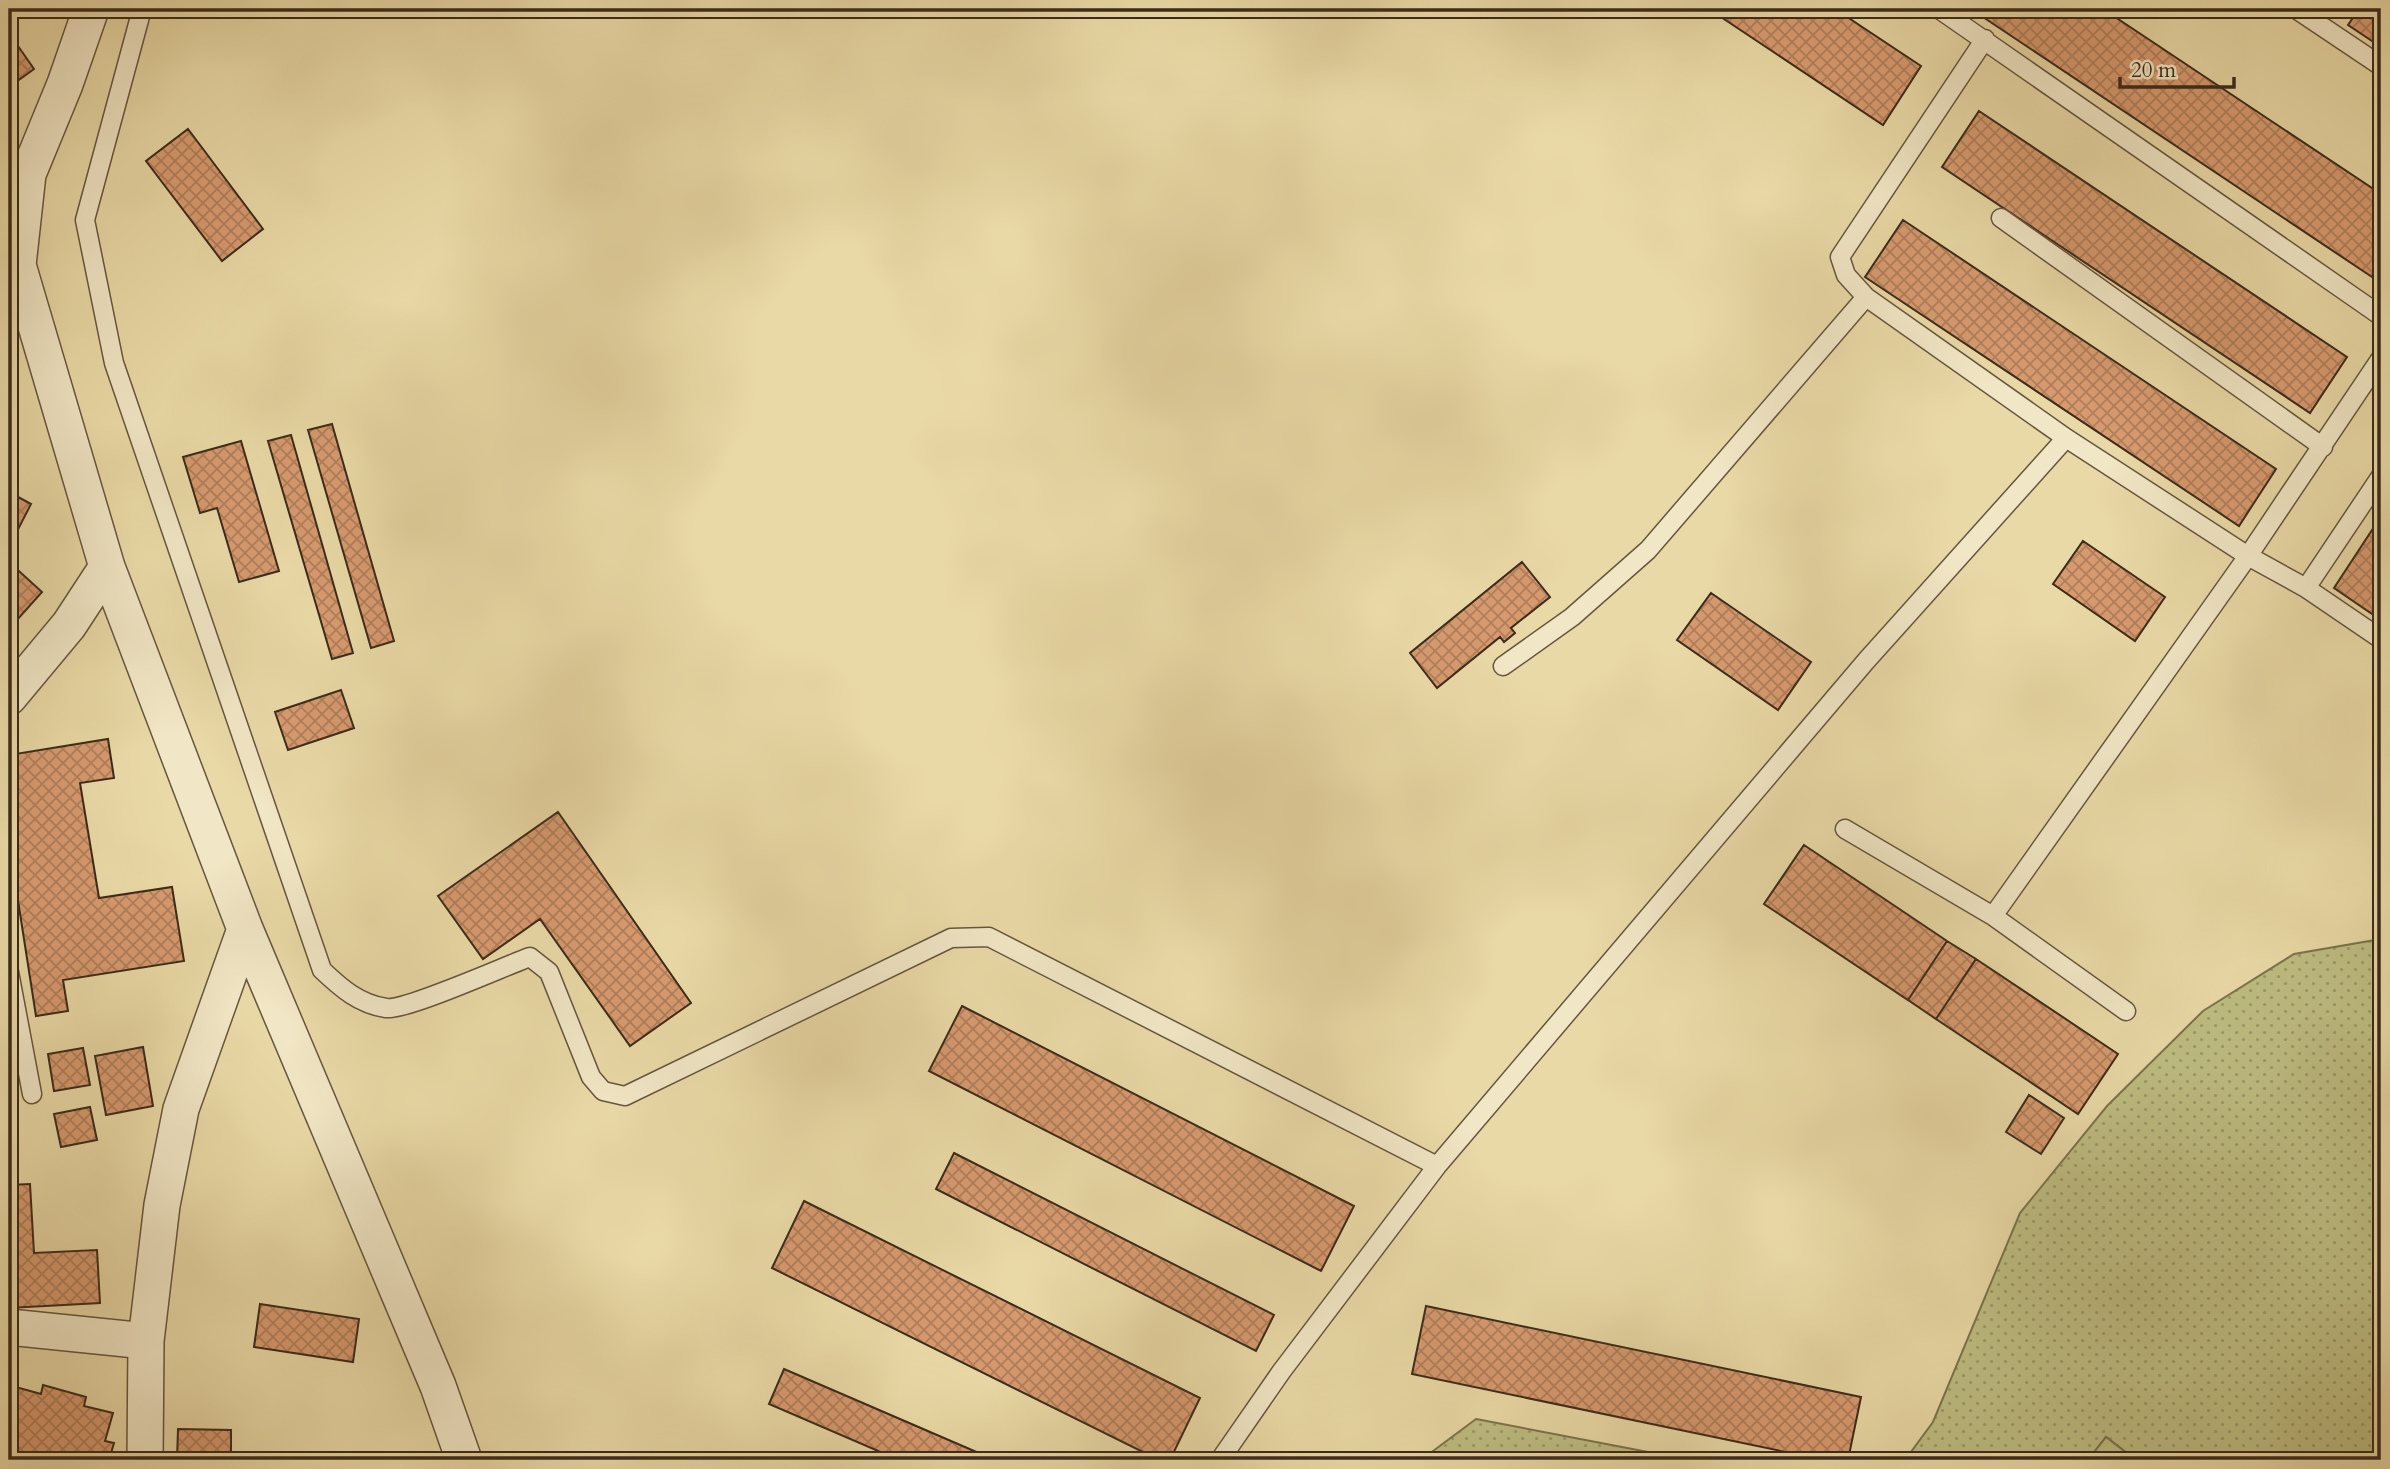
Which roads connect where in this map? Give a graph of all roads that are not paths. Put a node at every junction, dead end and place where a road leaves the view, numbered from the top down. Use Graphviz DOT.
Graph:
graph roads {
  1 [pos="90,9"];
  2 [pos="142,9"];
  3 [pos="1940,9"];
  4 [pos="2296,9"];
  5 [pos="1985,39"];
  6 [pos="2381,66"];
  7 [pos="2001,218"];
  8 [pos="1866,298"];
  9 [pos="2381,316"];
  10 [pos="2381,358"];
  11 [pos="2066,438"];
  12 [pos="2323,447"];
  13 [pos="2381,476"];
  14 [pos="2248,556"];
  15 [pos="107,567"];
  16 [pos="2306,588"];
  17 [pos="2381,639"];
  18 [pos="1503,666"];
  19 [pos="9,697"];
  20 [pos="1845,829"];
  21 [pos="1993,916"];
  22 [pos="245,929"];
  23 [pos="9,972"];
  24 [pos="2126,1011"];
  25 [pos="32,1094"];
  26 [pos="1437,1166"];
  27 [pos="9,1327"];
  28 [pos="146,1341"];
  29 [pos="145,1460"];
  30 [pos="464,1460"];
  31 [pos="1220,1460"];
  1 -- 15 [label="street"];
  2 -- 26 [label="lane"];
  3 -- 5 [label="lane"];
  4 -- 6 [label="lane"];
  5 -- 8 [label="lane"];
  5 -- 9 [label="lane"];
  7 -- 12 [label="lane"];
  8 -- 11 [label="lane"];
  8 -- 18 [label="lane"];
  10 -- 12 [label="lane"];
  11 -- 14 [label="lane"];
  11 -- 26 [label="lane"];
  12 -- 14 [label="lane"];
  13 -- 16 [label="lane"];
  14 -- 16 [label="lane"];
  14 -- 21 [label="lane"];
  15 -- 19 [label="street"];
  15 -- 22 [label="street"];
  16 -- 17 [label="lane"];
  20 -- 21 [label="lane"];
  21 -- 24 [label="lane"];
  22 -- 28 [label="street"];
  22 -- 30 [label="street"];
  23 -- 25 [label="lane"];
  26 -- 31 [label="lane"];
  27 -- 28 [label="street"];
  28 -- 29 [label="street"];
}
